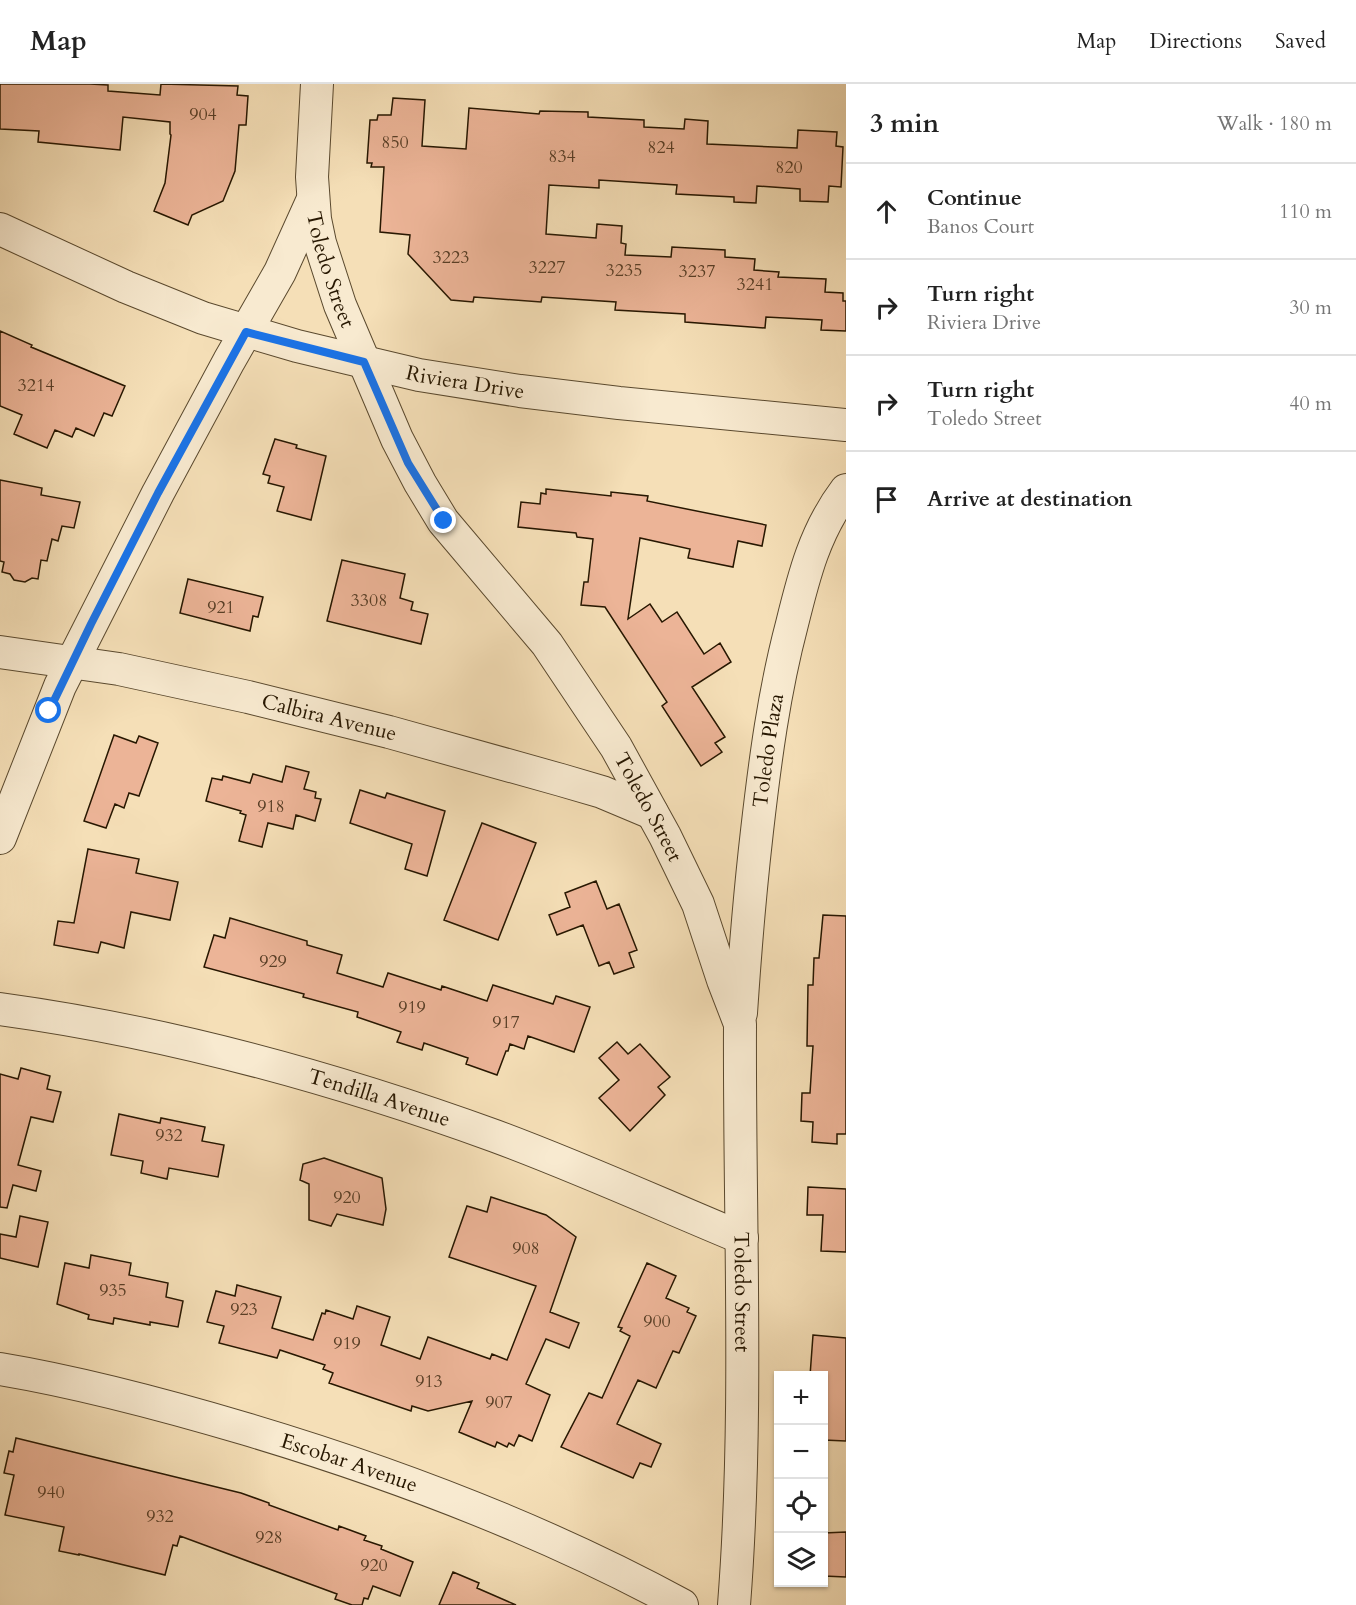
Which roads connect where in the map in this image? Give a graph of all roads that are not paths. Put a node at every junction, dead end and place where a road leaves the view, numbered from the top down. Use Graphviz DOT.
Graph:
graph roads {
  1 [pos="317,84"];
  2 [pos="313,198"];
  3 [pos="0,228"];
  4 [pos="246,332"];
  5 [pos="364,362"];
  6 [pos="846,425"];
  7 [pos="846,490"];
  8 [pos="0,652"];
  9 [pos="72,661"];
  10 [pos="652,813"];
  11 [pos="0,838"];
  12 [pos="0,1009"];
  13 [pos="740,1024"];
  14 [pos="742,1238"];
  15 [pos="0,1369"];
  16 [pos="682,1605"];
  17 [pos="734,1605"];
  1 -- 2 [label="street, Toledo Street"];
  2 -- 4 [label="street"];
  2 -- 5 [label="street, Toledo Street"];
  3 -- 4 [label="street, Riviera Drive"];
  4 -- 5 [label="street, Riviera Drive"];
  4 -- 9 [label="street"];
  5 -- 6 [label="street, Riviera Drive"];
  5 -- 10 [label="street, Toledo Street"];
  7 -- 13 [label="street, Toledo Plaza"];
  8 -- 9 [label="street, Calbira Avenue"];
  9 -- 10 [label="street, Calbira Avenue"];
  9 -- 11 [label="street"];
  10 -- 13 [label="street, Toledo Street"];
  12 -- 14 [label="street, Tendilla Avenue"];
  13 -- 14 [label="street, Toledo Street"];
  14 -- 17 [label="street, Toledo Street"];
  15 -- 16 [label="street, Escobar Avenue"];
}
